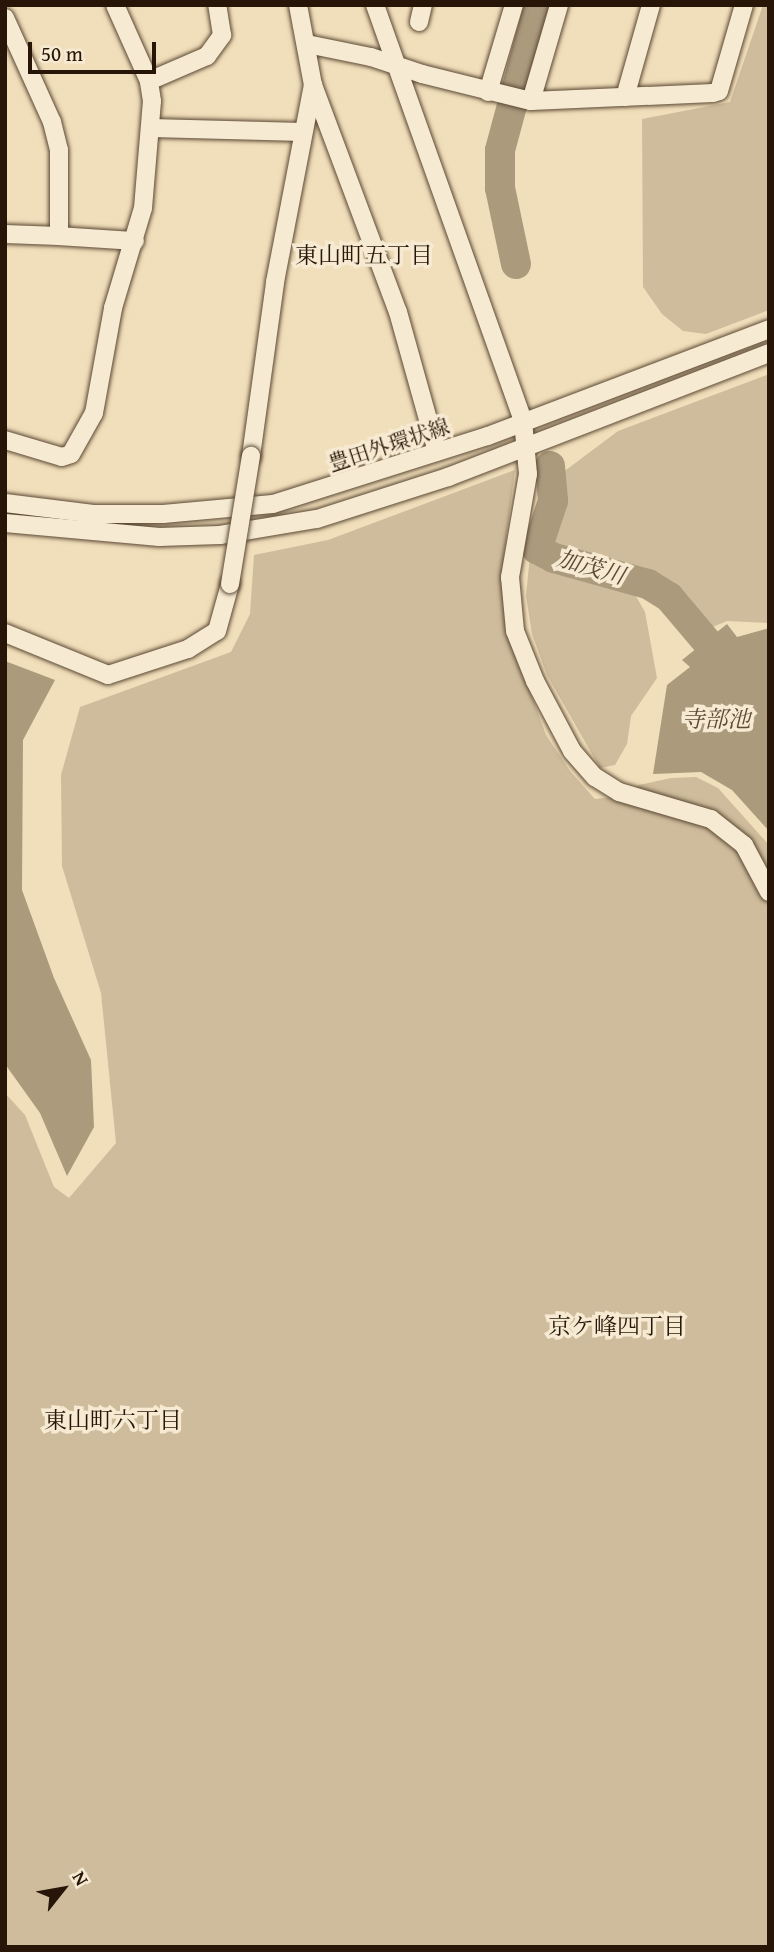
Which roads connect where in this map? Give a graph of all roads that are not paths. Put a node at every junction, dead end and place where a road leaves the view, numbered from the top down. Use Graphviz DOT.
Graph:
graph roads {
  1 [pos="115,5"];
  2 [pos="217,5"];
  3 [pos="298,5"];
  4 [pos="375,5"];
  5 [pos="514,5"];
  6 [pos="559,5"];
  7 [pos="651,5"];
  8 [pos="744,5"];
  9 [pos="5,18"];
  10 [pos="307,44"];
  11 [pos="396,66"];
  12 [pos="149,81"];
  13 [pos="313,85"];
  14 [pos="489,92"];
  15 [pos="625,97"];
  16 [pos="531,101"];
  17 [pos="151,128"];
  18 [pos="303,132"];
  19 [pos="5,234"];
  20 [pos="59,236"];
  21 [pos="135,241"];
  22 [pos="769,328"];
  23 [pos="769,353"];
  24 [pos="523,421"];
  25 [pos="5,440"];
  26 [pos="528,446"];
  27 [pos="438,452"];
  28 [pos="5,503"];
  29 [pos="5,523"];
  30 [pos="5,634"];
  31 [pos="769,892"];
  1 -- 12 [label="street"];
  2 -- 12 [label="street"];
  3 -- 10 [label="street"];
  4 -- 11 [label="street"];
  5 -- 14 [label="street"];
  6 -- 16 [label="street"];
  7 -- 15 [label="street"];
  8 -- 15 [label="street"];
  9 -- 20 [label="street"];
  10 -- 11 [label="street"];
  10 -- 13 [label="street"];
  11 -- 14 [label="street"];
  11 -- 24 [label="street"];
  12 -- 17 [label="street"];
  13 -- 18 [label="street"];
  13 -- 27 [label="street"];
  14 -- 16 [label="street"];
  15 -- 16 [label="street"];
  17 -- 18 [label="street"];
  17 -- 21 [label="street"];
  18 -- 30 [label="street, bridge"];
  19 -- 20 [label="street"];
  20 -- 21 [label="street"];
  21 -- 25 [label="street"];
  22 -- 24 [label="street, 豊田外環状線"];
  23 -- 26 [label="street"];
  24 -- 26 [label="street"];
  24 -- 27 [label="street, 豊田外環状線"];
  26 -- 29 [label="street"];
  26 -- 31 [label="street"];
  27 -- 28 [label="street, 豊田外環状線"];
}
